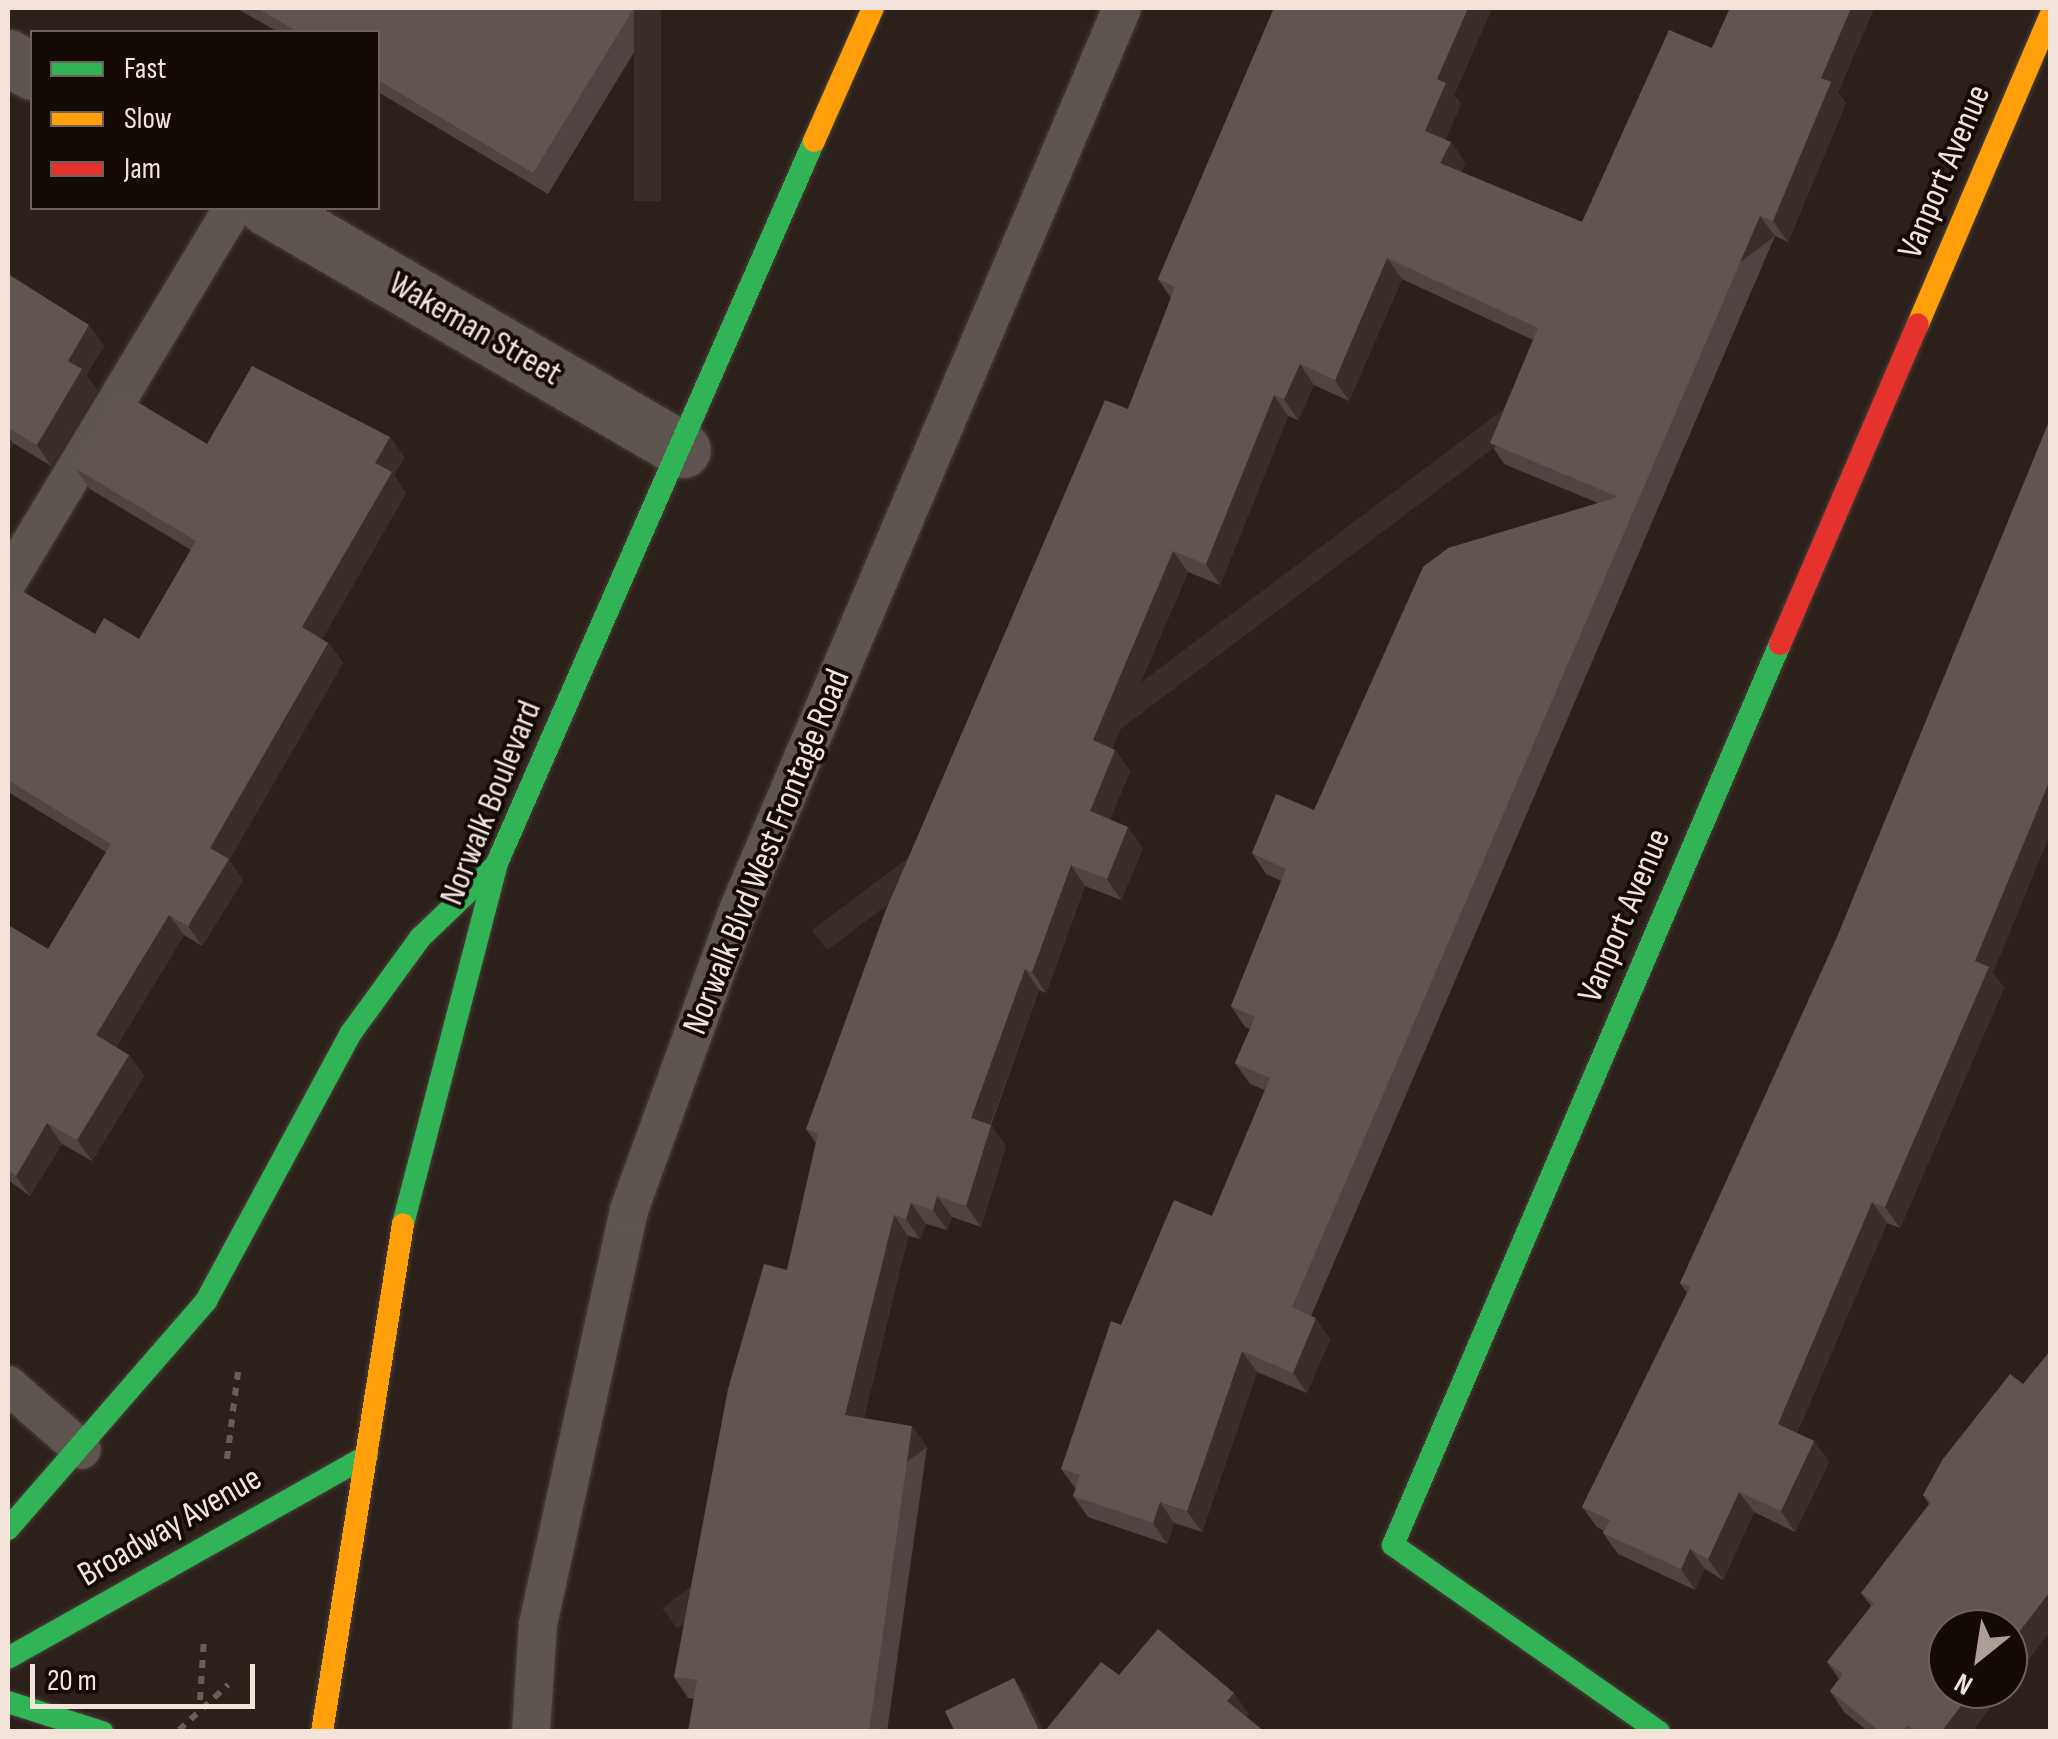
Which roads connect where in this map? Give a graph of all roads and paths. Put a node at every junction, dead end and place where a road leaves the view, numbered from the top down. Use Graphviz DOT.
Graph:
graph roads {
  1 [pos="873,8"];
  2 [pos="1122,8"];
  3 [pos="2050,16"];
  4 [pos="8,57"];
  5 [pos="30,71"];
  6 [pos="231,210"];
  7 [pos="269,210"];
  8 [pos="682,450"];
  9 [pos="8,581"];
  10 [pos="497,864"];
  11 [pos="240,1355"];
  12 [pos="8,1385"];
  13 [pos="82,1450"];
  14 [pos="367,1456"];
  15 [pos="227,1465"];
  16 [pos="8,1528"];
  17 [pos="204,1640"];
  18 [pos="8,1658"];
  19 [pos="228,1684"];
  20 [pos="8,1702"];
  21 [pos="200,1702"];
  22 [pos="178,1730"];
  23 [pos="102,1732"];
  24 [pos="322,1732"];
  25 [pos="531,1732"];
  26 [pos="1658,1732"];
  1 -- 8 [label="main road, Norwalk Boulevard"];
  2 -- 25 [label="lane, Norwalk Blvd West Frontage Road"];
  3 -- 26 [label="main road, Vanport Avenue"];
  4 -- 5 [label="street"];
  6 -- 9 [label="lane"];
  7 -- 8 [label="street, Wakeman Street"];
  8 -- 10 [label="main road, Norwalk Boulevard"];
  10 -- 13 [label="main road"];
  10 -- 14 [label="main road, Norwalk Boulevard"];
  11 -- 15 [label="path"];
  12 -- 13 [label="lane"];
  13 -- 16 [label="main road"];
  14 -- 18 [label="main road, Broadway Avenue"];
  14 -- 24 [label="main road, Norwalk Boulevard"];
  17 -- 21 [label="path"];
  19 -- 21 [label="path"];
  20 -- 23 [label="main road"];
  21 -- 22 [label="path"];
}
